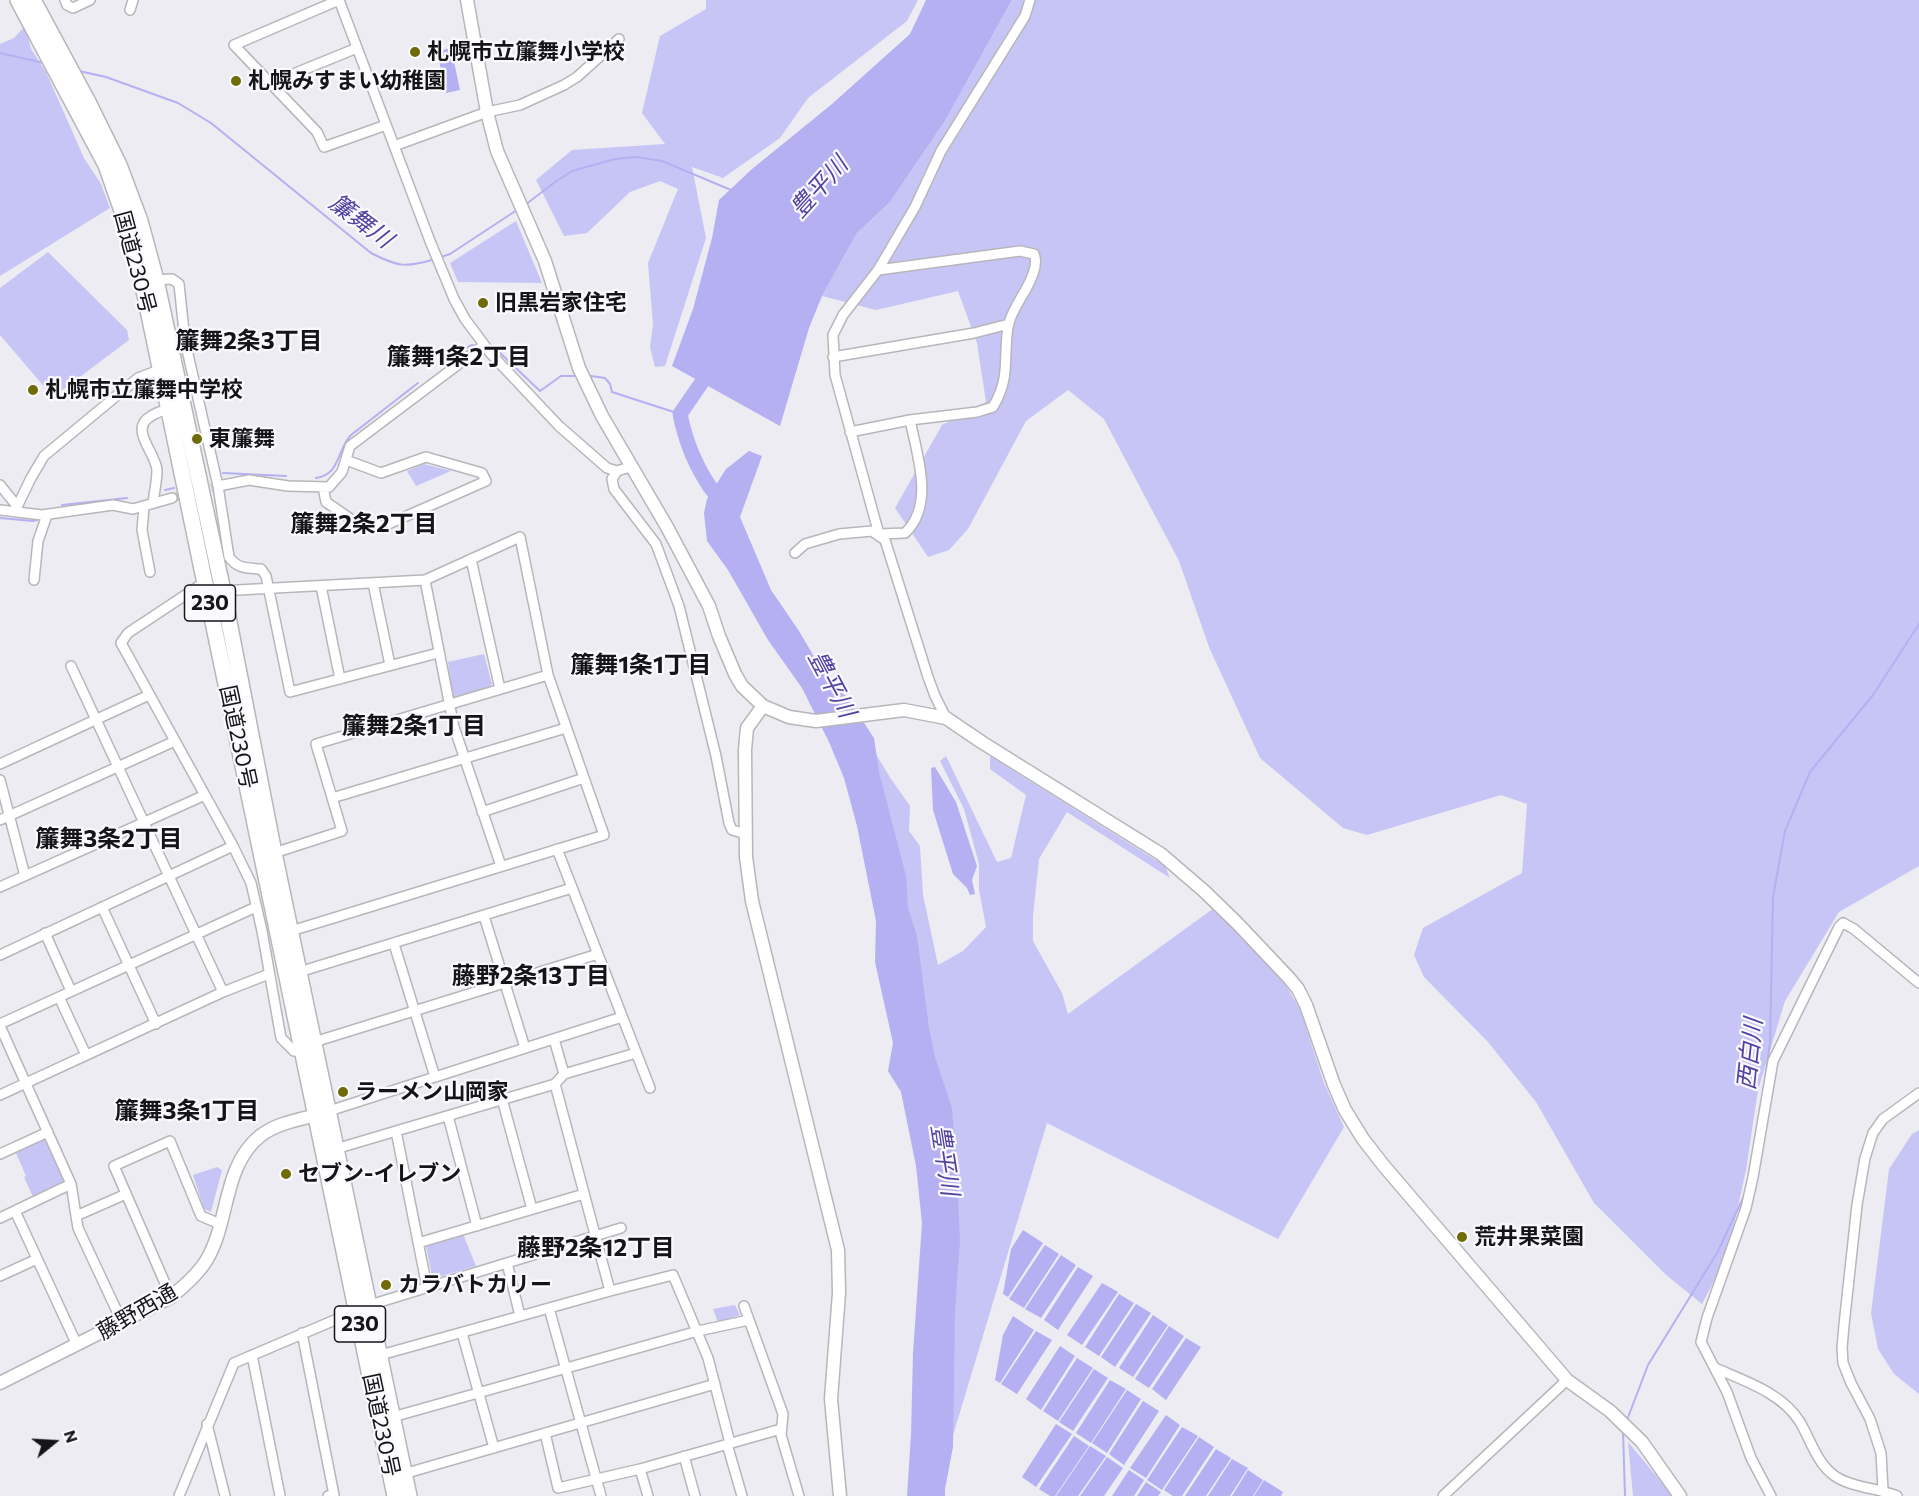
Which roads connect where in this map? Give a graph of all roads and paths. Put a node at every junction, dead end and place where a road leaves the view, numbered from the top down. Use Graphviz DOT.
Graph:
graph roads {
  1 [pos="18,0"];
  2 [pos="33,0"];
  3 [pos="65,0"];
  4 [pos="90,0"];
  5 [pos="133,0"];
  6 [pos="339,0"];
  7 [pos="467,0"];
  8 [pos="1030,0"];
  9 [pos="130,10"];
  10 [pos="619,39"];
  11 [pos="357,48"];
  12 [pos="271,83"];
  13 [pos="81,101"];
  14 [pos="487,112"];
  15 [pos="386,125"];
  16 [pos="394,146"];
  17 [pos="878,270"];
  18 [pos="149,280"];
  19 [pos="1008,324"];
  20 [pos="484,345"];
  21 [pos="833,357"];
  22 [pos="168,367"];
  23 [pos="177,410"];
  24 [pos="910,420"];
  25 [pos="850,432"];
  26 [pos="346,460"];
  27 [pos="630,467"];
  28 [pos="616,471"];
  29 [pos="0,485"];
  30 [pos="218,486"];
  31 [pos="323,487"];
  32 [pos="172,498"];
  33 [pos="148,505"];
  34 [pos="16,508"];
  35 [pos="0,510"];
  36 [pos="47,515"];
  37 [pos="879,534"];
  38 [pos="795,552"];
  39 [pos="471,559"];
  40 [pos="150,572"];
  41 [pos="34,580"];
  42 [pos="425,580"];
  43 [pos="373,583"];
  44 [pos="321,586"];
  45 [pos="206,587"];
  46 [pos="268,588"];
  47 [pos="223,591"];
  48 [pos="438,653"];
  49 [pos="71,666"];
  50 [pos="390,666"];
  51 [pos="548,675"];
  52 [pos="340,679"];
  53 [pos="500,689"];
  54 [pos="149,695"];
  55 [pos="449,704"];
  56 [pos="768,709"];
  57 [pos="946,718"];
  58 [pos="96,719"];
  59 [pos="566,728"];
  60 [pos="175,741"];
  61 [pos="464,758"];
  62 [pos="0,764"];
  63 [pos="119,767"];
  64 [pos="584,778"];
  65 [pos="0,780"];
  66 [pos="205,795"];
  67 [pos="332,798"];
  68 [pos="482,812"];
  69 [pos="10,816"];
  70 [pos="0,820"];
  71 [pos="144,821"];
  72 [pos="746,834"];
  73 [pos="233,846"];
  74 [pos="557,849"];
  75 [pos="274,853"];
  76 [pos="501,866"];
  77 [pos="170,875"];
  78 [pos="25,876"];
  79 [pos="0,887"];
  80 [pos="572,888"];
  81 [pos="102,907"];
  82 [pos="256,907"];
  83 [pos="484,916"];
  84 [pos="291,931"];
  85 [pos="45,933"];
  86 [pos="197,935"];
  87 [pos="394,944"];
  88 [pos="598,954"];
  89 [pos="0,955"];
  90 [pos="128,966"];
  91 [pos="299,972"];
  92 [pos="269,974"];
  93 [pos="505,983"];
  94 [pos="1919,983"];
  95 [pos="71,991"];
  96 [pos="224,992"];
  97 [pos="60,997"];
  98 [pos="415,1011"];
  99 [pos="622,1017"];
  100 [pos="156,1024"];
  101 [pos="0,1025"];
  102 [pos="554,1039"];
  103 [pos="311,1048"];
  104 [pos="525,1048"];
  105 [pos="636,1053"];
  106 [pos="86,1055"];
  107 [pos="564,1074"];
  108 [pos="435,1077"];
  109 [pos="26,1083"];
  110 [pos="555,1084"];
  111 [pos="650,1088"];
  112 [pos="1919,1093"];
  113 [pos="0,1095"];
  114 [pos="502,1100"];
  115 [pos="322,1113"];
  116 [pos="448,1116"];
  117 [pos="396,1131"];
  118 [pos="48,1132"];
  119 [pos="330,1151"];
  120 [pos="0,1154"];
  121 [pos="71,1184"];
  122 [pos="126,1194"];
  123 [pos="584,1194"];
  124 [pos="532,1209"];
  125 [pos="15,1211"];
  126 [pos="76,1216"];
  127 [pos="0,1218"];
  128 [pos="220,1224"];
  129 [pos="477,1226"];
  130 [pos="621,1228"];
  131 [pos="595,1237"];
  132 [pos="418,1243"];
  133 [pos="37,1259"];
  134 [pos="507,1263"];
  135 [pos="0,1275"];
  136 [pos="427,1287"];
  137 [pos="610,1291"];
  138 [pos="171,1297"];
  139 [pos="744,1306"];
  140 [pos="364,1307"];
  141 [pos="549,1308"];
  142 [pos="520,1316"];
  143 [pos="748,1320"];
  144 [pos="122,1322"];
  145 [pos="698,1331"];
  146 [pos="302,1333"];
  147 [pos="462,1333"];
  148 [pos="77,1345"];
  149 [pos="252,1355"];
  150 [pos="374,1357"];
  151 [pos="1715,1368"];
  152 [pos="566,1369"];
  153 [pos="1567,1380"];
  154 [pos="0,1383"];
  155 [pos="715,1384"];
  156 [pos="479,1393"];
  157 [pos="386,1418"];
  158 [pos="581,1423"];
  159 [pos="207,1424"];
  160 [pos="781,1429"];
  161 [pos="545,1433"];
  162 [pos="729,1443"];
  163 [pos="494,1448"];
  164 [pos="684,1456"];
  165 [pos="640,1469"];
  166 [pos="398,1475"];
  167 [pos="597,1480"];
  168 [pos="1883,1490"];
  169 [pos="178,1496"];
  170 [pos="225,1496"];
  171 [pos="280,1496"];
  172 [pos="328,1496"];
  173 [pos="395,1496"];
  174 [pos="409,1496"];
  175 [pos="601,1496"];
  176 [pos="648,1496"];
  177 [pos="695,1496"];
  178 [pos="742,1496"];
  179 [pos="800,1496"];
  180 [pos="840,1496"];
  181 [pos="1443,1496"];
  182 [pos="1680,1496"];
  183 [pos="1771,1496"];
  184 [pos="1897,1496"];
  1 -- 13 [label="highway, 国道230号 / 230"];
  2 -- 13 [label="highway, 国道230号 / 230"];
  3 -- 4 [label="street"];
  5 -- 9 [label="street"];
  6 -- 11 [label="street"];
  6 -- 12 [label="street"];
  7 -- 14 [label="street"];
  8 -- 17 [label="street"];
  10 -- 14 [label="street"];
  11 -- 12 [label="street"];
  11 -- 15 [label="street"];
  12 -- 15 [label="street"];
  13 -- 18 [label="highway, 国道230号 / 230"];
  14 -- 16 [label="street"];
  14 -- 27 [label="street"];
  15 -- 16 [label="street"];
  16 -- 20 [label="street"];
  17 -- 19 [label="street"];
  17 -- 21 [label="street"];
  18 -- 22 [label="highway, 国道230号 / 230"];
  18 -- 30 [label="street"];
  19 -- 21 [label="street"];
  19 -- 24 [label="street"];
  20 -- 26 [label="street"];
  20 -- 28 [label="street"];
  21 -- 25 [label="street"];
  22 -- 23 [label="highway, 国道230号 / 230"];
  22 -- 34 [label="street"];
  23 -- 33 [label="street"];
  23 -- 45 [label="highway, 国道230号 / 230"];
  23 -- 47 [label="highway, 国道230号 / 230"];
  24 -- 25 [label="street"];
  24 -- 37 [label="street"];
  25 -- 37 [label="street"];
  26 -- 31 [label="street"];
  26 -- 31 [label="street"];
  27 -- 28 [label="street"];
  27 -- 56 [label="street"];
  28 -- 72 [label="street"];
  29 -- 34 [label="street"];
  30 -- 31 [label="street"];
  30 -- 46 [label="street"];
  32 -- 33 [label="street"];
  33 -- 36 [label="street"];
  33 -- 40 [label="street"];
  34 -- 35 [label="street"];
  34 -- 36 [label="street"];
  36 -- 41 [label="street"];
  37 -- 38 [label="street"];
  37 -- 57 [label="street"];
  39 -- 42 [label="street"];
  39 -- 51 [label="street"];
  39 -- 53 [label="street"];
  42 -- 43 [label="street"];
  42 -- 48 [label="street"];
  43 -- 44 [label="street"];
  43 -- 50 [label="street"];
  44 -- 46 [label="street"];
  44 -- 52 [label="street"];
  45 -- 47 [label="street"];
  45 -- 54 [label="street"];
  45 -- 103 [label="highway, 国道230号 / 230"];
  46 -- 47 [label="street"];
  46 -- 52 [label="street"];
  47 -- 75 [label="highway, 国道230号 / 230"];
  48 -- 50 [label="street"];
  48 -- 55 [label="street"];
  49 -- 58 [label="street"];
  50 -- 52 [label="street"];
  51 -- 53 [label="street"];
  51 -- 59 [label="street"];
  53 -- 55 [label="street"];
  54 -- 58 [label="street"];
  54 -- 60 [label="street"];
  55 -- 61 [label="street"];
  55 -- 67 [label="street"];
  56 -- 57 [label="street"];
  56 -- 72 [label="street"];
  57 -- 153 [label="street"];
  58 -- 62 [label="street"];
  58 -- 63 [label="street"];
  59 -- 61 [label="street"];
  59 -- 64 [label="street"];
  60 -- 63 [label="street"];
  60 -- 66 [label="street"];
  61 -- 67 [label="street"];
  61 -- 68 [label="street"];
  63 -- 69 [label="street"];
  63 -- 71 [label="street"];
  64 -- 68 [label="street"];
  64 -- 74 [label="street"];
  65 -- 69 [label="street"];
  66 -- 71 [label="street"];
  66 -- 73 [label="street"];
  67 -- 75 [label="street"];
  68 -- 76 [label="street"];
  69 -- 70 [label="street"];
  69 -- 78 [label="street"];
  71 -- 77 [label="street"];
  71 -- 78 [label="street"];
  72 -- 180 [label="street"];
  73 -- 77 [label="street"];
  73 -- 82 [label="street"];
  74 -- 76 [label="street"];
  74 -- 80 [label="street"];
  75 -- 84 [label="highway, 国道230号 / 230"];
  76 -- 84 [label="street"];
  77 -- 81 [label="street"];
  77 -- 86 [label="street"];
  78 -- 79 [label="street"];
  80 -- 83 [label="street"];
  80 -- 88 [label="street"];
  81 -- 85 [label="street"];
  81 -- 90 [label="street"];
  82 -- 86 [label="street"];
  82 -- 92 [label="street"];
  83 -- 87 [label="street"];
  83 -- 93 [label="street"];
  84 -- 91 [label="highway, 国道230号 / 230"];
  85 -- 89 [label="street"];
  85 -- 95 [label="street"];
  86 -- 90 [label="street"];
  86 -- 96 [label="street"];
  87 -- 91 [label="street"];
  87 -- 98 [label="street"];
  88 -- 93 [label="street"];
  88 -- 99 [label="street"];
  90 -- 95 [label="street"];
  90 -- 100 [label="street"];
  91 -- 103 [label="highway, 国道230号 / 230"];
  92 -- 96 [label="street"];
  92 -- 103 [label="street"];
  93 -- 98 [label="street"];
  93 -- 104 [label="street"];
  94 -- 151 [label="street"];
  95 -- 97 [label="street"];
  96 -- 100 [label="street"];
  97 -- 101 [label="street"];
  97 -- 106 [label="street"];
  98 -- 103 [label="street"];
  98 -- 108 [label="street"];
  99 -- 102 [label="street"];
  99 -- 105 [label="street"];
  100 -- 106 [label="street"];
  101 -- 109 [label="street"];
  102 -- 104 [label="street"];
  102 -- 107 [label="street"];
  103 -- 115 [label="highway, 国道230号 / 230"];
  104 -- 108 [label="street"];
  105 -- 107 [label="street"];
  105 -- 111 [label="street"];
  106 -- 109 [label="street"];
  107 -- 110 [label="street"];
  108 -- 115 [label="street"];
  109 -- 113 [label="street"];
  109 -- 118 [label="street"];
  110 -- 114 [label="street"];
  110 -- 123 [label="street"];
  112 -- 168 [label="street"];
  114 -- 116 [label="street"];
  114 -- 124 [label="street"];
  115 -- 119 [label="highway, 国道230号 / 230"];
  115 -- 128 [label="street, 藤野西通"];
  116 -- 117 [label="street"];
  116 -- 129 [label="street"];
  117 -- 119 [label="street"];
  117 -- 132 [label="street"];
  118 -- 120 [label="street"];
  118 -- 121 [label="street"];
  119 -- 140 [label="highway, 国道230号 / 230"];
  121 -- 125 [label="street"];
  121 -- 126 [label="street"];
  122 -- 126 [label="street"];
  122 -- 128 [label="street"];
  122 -- 138 [label="street"];
  123 -- 124 [label="street"];
  123 -- 131 [label="street"];
  124 -- 129 [label="street"];
  125 -- 127 [label="street"];
  125 -- 133 [label="street"];
  126 -- 144 [label="street"];
  128 -- 138 [label="street, 藤野西通"];
  129 -- 132 [label="street"];
  130 -- 131 [label="street"];
  131 -- 134 [label="street"];
  131 -- 137 [label="street"];
  132 -- 136 [label="street"];
  133 -- 135 [label="street"];
  133 -- 148 [label="street"];
  134 -- 136 [label="street"];
  134 -- 142 [label="street"];
  136 -- 140 [label="street"];
  137 -- 141 [label="street"];
  137 -- 145 [label="street"];
  138 -- 144 [label="street, 藤野西通"];
  139 -- 143 [label="street"];
  140 -- 146 [label="street"];
  140 -- 150 [label="highway, 国道230号 / 230"];
  141 -- 142 [label="street"];
  141 -- 152 [label="street"];
  142 -- 147 [label="street"];
  143 -- 145 [label="street"];
  143 -- 160 [label="street"];
  144 -- 148 [label="street, 藤野西通"];
  145 -- 152 [label="street"];
  145 -- 155 [label="street"];
  146 -- 149 [label="street"];
  146 -- 172 [label="street"];
  147 -- 150 [label="street"];
  147 -- 156 [label="street"];
  148 -- 154 [label="street, 藤野西通"];
  149 -- 159 [label="street"];
  149 -- 171 [label="street"];
  150 -- 157 [label="highway, 国道230号 / 230"];
  151 -- 168 [label="street"];
  151 -- 183 [label="street"];
  152 -- 156 [label="street"];
  152 -- 158 [label="street"];
  153 -- 181 [label="street"];
  153 -- 182 [label="street"];
  155 -- 158 [label="street"];
  155 -- 162 [label="street"];
  156 -- 157 [label="street"];
  156 -- 163 [label="street"];
  157 -- 166 [label="highway, 国道230号 / 230"];
  158 -- 161 [label="street"];
  158 -- 167 [label="street"];
  159 -- 169 [label="street"];
  159 -- 170 [label="street"];
  160 -- 162 [label="street"];
  160 -- 179 [label="street"];
  161 -- 163 [label="street"];
  161 -- 167 [label="street"];
  162 -- 164 [label="street"];
  162 -- 178 [label="street"];
  163 -- 166 [label="street"];
  164 -- 165 [label="street"];
  164 -- 177 [label="street"];
  165 -- 167 [label="street"];
  165 -- 176 [label="street"];
  166 -- 173 [label="highway, 国道230号 / 230"];
  166 -- 174 [label="highway, 国道230号 / 230"];
  167 -- 175 [label="street"];
  168 -- 184 [label="street"];
}
